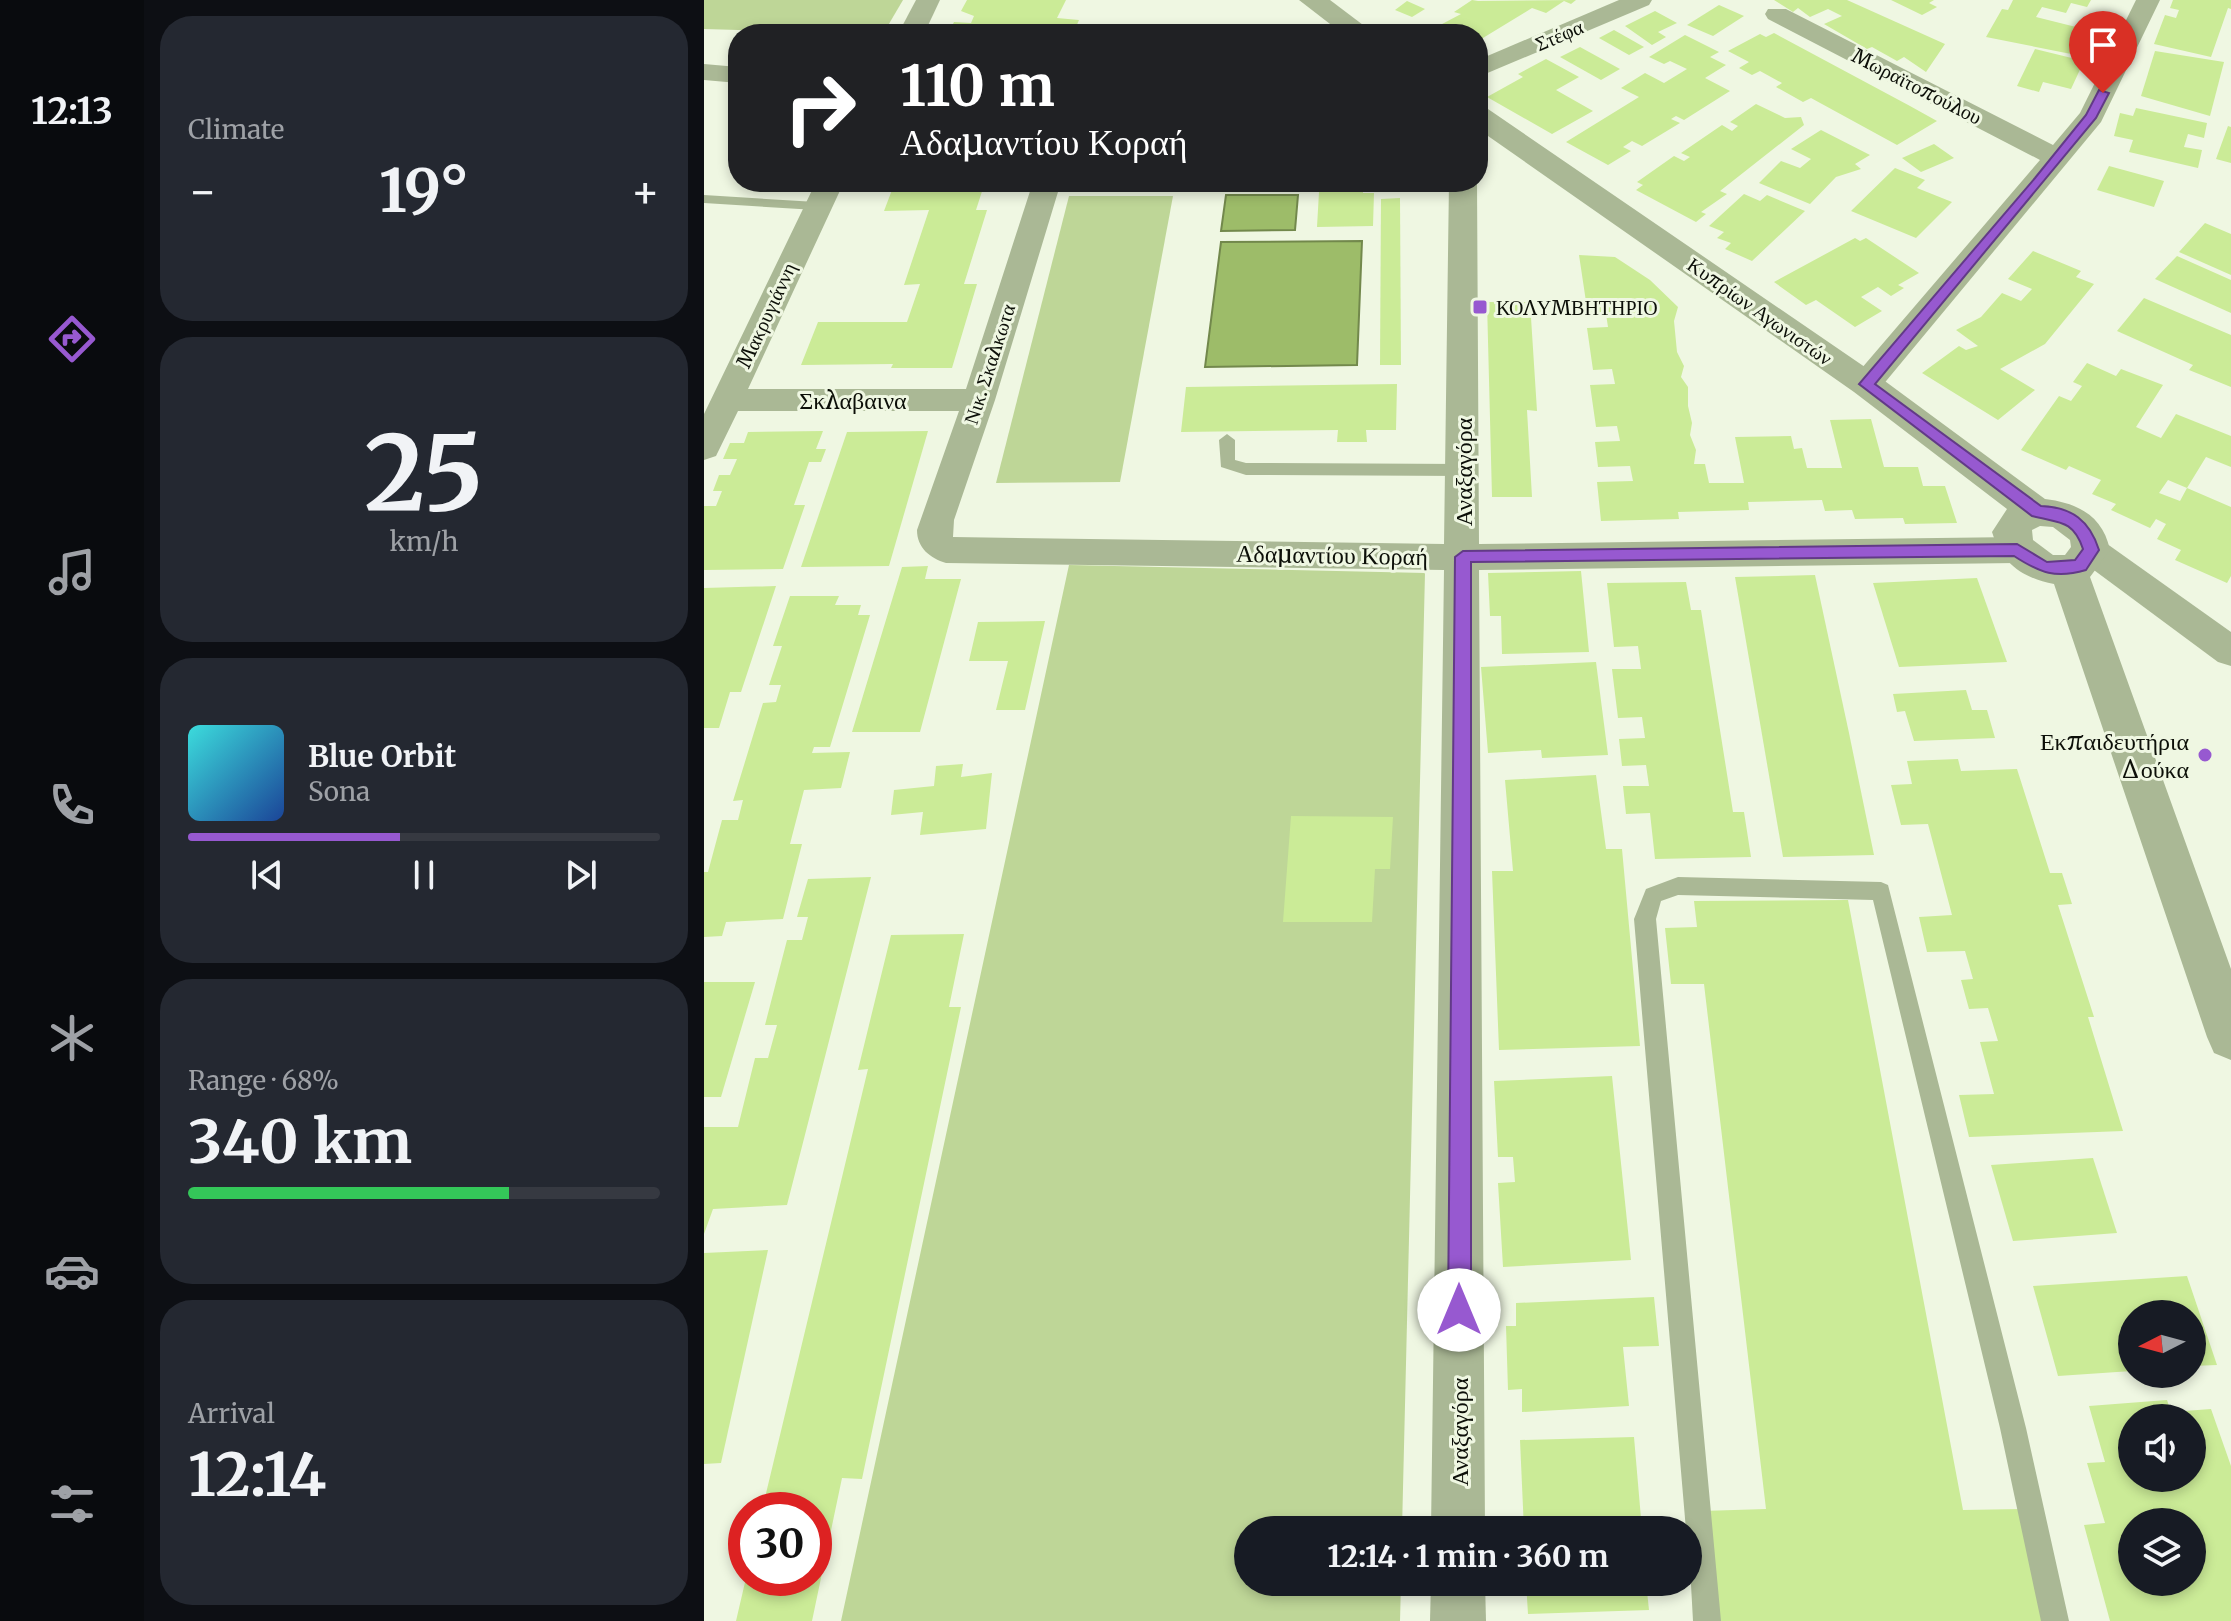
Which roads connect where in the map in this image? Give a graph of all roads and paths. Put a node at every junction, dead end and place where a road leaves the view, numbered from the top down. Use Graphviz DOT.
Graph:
graph roads {
  1 [pos="928,0"];
  2 [pos="1312,0"];
  3 [pos="1640,0"];
  4 [pos="2148,0"];
  5 [pos="1777,14"];
  6 [pos="916,24"];
  7 [pos="1347,24"];
  8 [pos="1488,65"];
  9 [pos="704,72"];
  10 [pos="728,74"];
  11 [pos="1488,127"];
  12 [pos="2057,158"];
  13 [pos="1044,192"];
  14 [pos="1463,192"];
  15 [pos="823,194"];
  16 [pos="704,199"];
  17 [pos="1866,384"];
  18 [pos="727,400"];
  19 [pos="979,400"];
  20 [pos="1227,440"];
  21 [pos="704,448"];
  22 [pos="1464,470"];
  23 [pos="2037,512"];
  24 [pos="937,545"];
  25 [pos="2017,550"];
  26 [pos="1463,557"];
  27 [pos="2080,560"];
  28 [pos="2231,652"];
  29 [pos="2231,1037"];
  30 [pos="1458,1516"];
  31 [pos="1458,1596"];
  32 [pos="1458,1621"];
  33 [pos="1707,1621"];
  34 [pos="2055,1621"];
  1 -- 6 [label="street"];
  2 -- 7 [label="street"];
  3 -- 8 [label="street, Στέφα"];
  4 -- 12 [label="street"];
  5 -- 12 [label="street, Μωραϊτοπούλου"];
  9 -- 10 [label="street"];
  11 -- 17 [label="street, Κυπρίων Αγωνιστών"];
  12 -- 17 [label="street"];
  13 -- 19 [label="street, Νικ. Σκαλκωτα"];
  14 -- 22 [label="street, Αναξαγόρα"];
  15 -- 16 [label="lane"];
  15 -- 18 [label="street, Μακρυγιάννη"];
  17 -- 23 [label="street, Κυπρίων Αγωνιστών"];
  18 -- 19 [label="street, Σκλαβαινα"];
  18 -- 21 [label="street, Μακρυγιάννη"];
  19 -- 24 [label="street, Νικ. Σκαλκωτα"];
  20 -- 22 [label="lane"];
  22 -- 26 [label="street, Αναξαγόρα"];
  23 -- 25 [label="street"];
  23 -- 27 [label="street, Κυπρίων Αγωνιστών"];
  24 -- 26 [label="street, Αδαμαντίου Κοραή"];
  25 -- 26 [label="street, Αδαμαντίου Κοραή"];
  25 -- 27 [label="street, Κυπρίων Αγωνιστών"];
  26 -- 30 [label="street, Αναξαγόρα"];
  27 -- 28 [label="street, Κυπρίων Αγωνιστών"];
  27 -- 29 [label="street, Κυπρίων Αγωνιστών"];
  31 -- 32 [label="street"];
  33 -- 34 [label="lane"];
}
